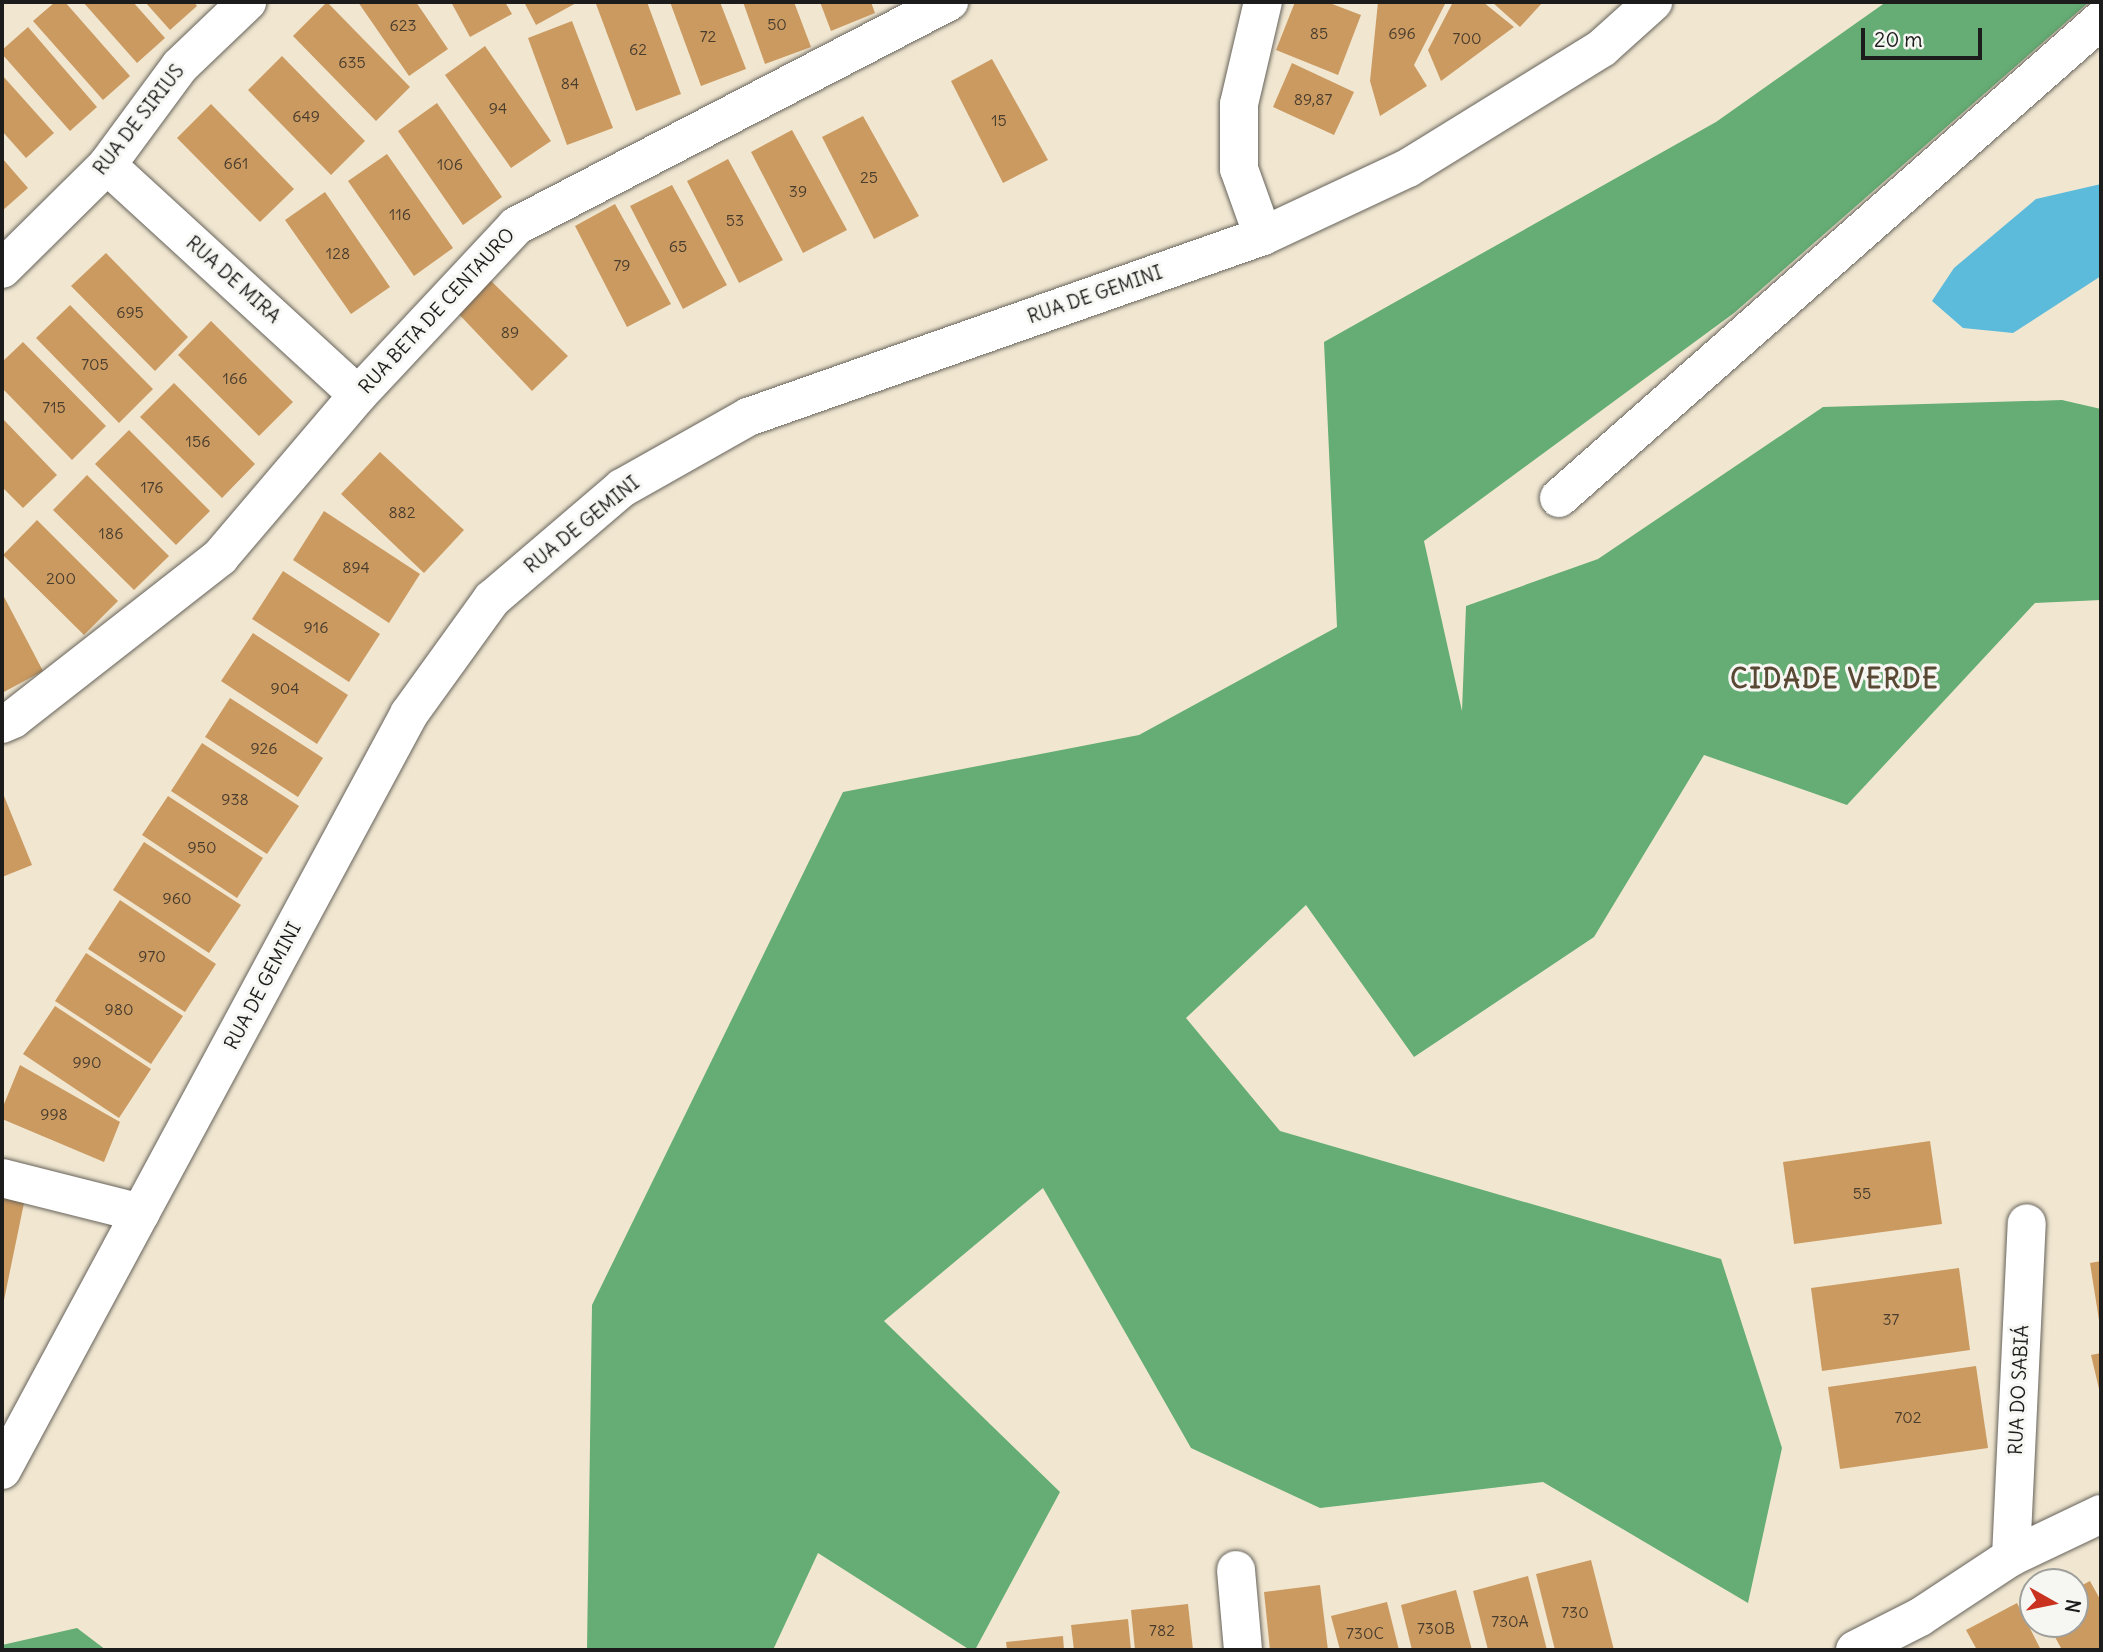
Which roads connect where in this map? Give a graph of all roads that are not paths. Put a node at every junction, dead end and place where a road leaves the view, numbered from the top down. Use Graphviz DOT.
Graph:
graph roads {
  1 [pos="247,2"];
  2 [pos="949,2"];
  3 [pos="1263,2"];
  4 [pos="1653,2"];
  5 [pos="2101,20"];
  6 [pos="107,165"];
  7 [pos="1263,236"];
  8 [pos="2,269"];
  9 [pos="358,395"];
  10 [pos="1559,498"];
  11 [pos="2,724"];
  12 [pos="2,1178"];
  13 [pos="141,1213"];
  14 [pos="2027,1223"];
  15 [pos="14,1429"];
  16 [pos="2,1471"];
  17 [pos="2101,1514"];
  18 [pos="2011,1557"];
  19 [pos="1236,1570"];
  20 [pos="1243,1650"];
  21 [pos="1855,1650"];
  1 -- 6 [label="street, RUA DE SIRIUS"];
  2 -- 9 [label="street, RUA BETA DE CENTAURO"];
  3 -- 7 [label="street"];
  4 -- 7 [label="street, RUA DE GEMINI"];
  5 -- 10 [label="street"];
  6 -- 8 [label="street, RUA DE SIRIUS"];
  6 -- 9 [label="street, RUA DE MIRA"];
  7 -- 13 [label="street, RUA DE GEMINI"];
  9 -- 11 [label="street, RUA BETA DE CENTAURO"];
  12 -- 13 [label="street"];
  13 -- 15 [label="street, RUA DE GEMINI"];
  14 -- 18 [label="street, RUA DO SABIÁ"];
  15 -- 16 [label="street, RUA DE GEMINI"];
  17 -- 18 [label="street"];
  18 -- 21 [label="street"];
  19 -- 20 [label="street"];
}
